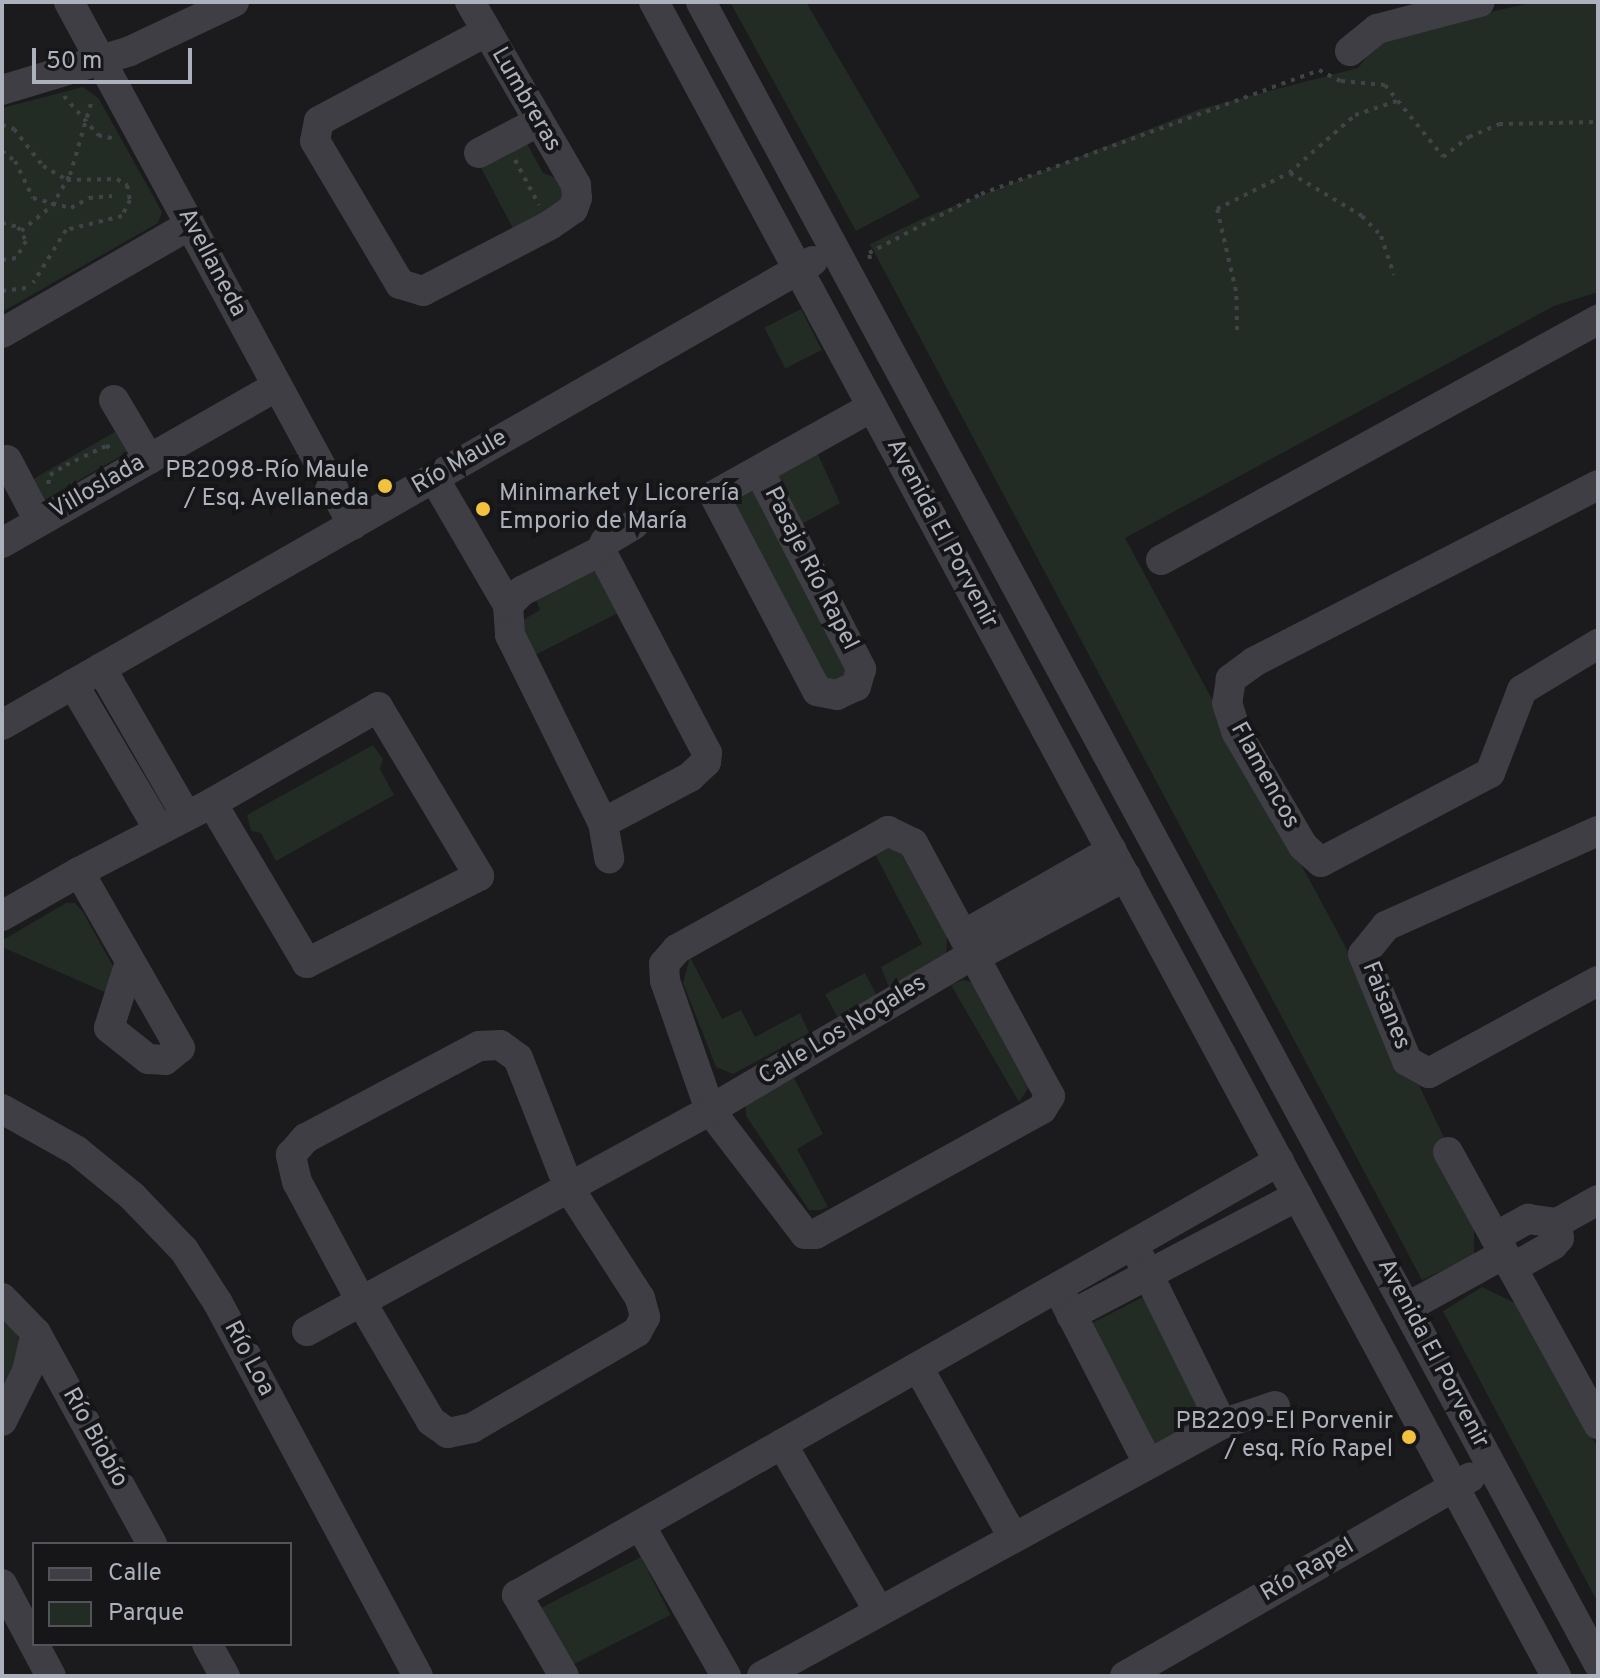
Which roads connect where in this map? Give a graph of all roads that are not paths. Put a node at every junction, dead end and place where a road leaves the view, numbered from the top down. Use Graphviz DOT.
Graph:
graph roads {
  1 [pos="69,2"];
  2 [pos="234,2"];
  3 [pos="470,2"];
  4 [pos="654,2"];
  5 [pos="701,2"];
  6 [pos="1480,2"];
  7 [pos="486,32"];
  8 [pos="1350,51"];
  9 [pos="101,61"];
  10 [pos="2,90"];
  11 [pos="536,123"];
  12 [pos="492,147"];
  13 [pos="190,225"];
  14 [pos="835,248"];
  15 [pos="798,271"];
  16 [pos="1598,320"];
  17 [pos="2,333"];
  18 [pos="277,386"];
  19 [pos="114,400"];
  20 [pos="872,407"];
  21 [pos="149,459"];
  22 [pos="7,460"];
  23 [pos="759,471"];
  24 [pos="434,478"];
  25 [pos="1598,485"];
  26 [pos="39,521"];
  27 [pos="353,525"];
  28 [pos="633,525"];
  29 [pos="2,543"];
  30 [pos="601,551"];
  31 [pos="1161,560"];
  32 [pos="508,605"];
  33 [pos="1598,644"];
  34 [pos="101,668"];
  35 [pos="73,684"];
  36 [pos="2,725"];
  37 [pos="199,809"];
  38 [pos="603,823"];
  39 [pos="158,828"];
  40 [pos="1598,831"];
  41 [pos="609,858"];
  42 [pos="1119,863"];
  43 [pos="79,872"];
  44 [pos="2,916"];
  45 [pos="972,948"];
  46 [pos="130,962"];
  47 [pos="1598,981"];
  48 [pos="1265,1045"];
  49 [pos="1228,1065"];
  50 [pos="2,1109"];
  51 [pos="710,1110"];
  52 [pos="1448,1152"];
  53 [pos="1279,1161"];
  54 [pos="569,1188"];
  55 [pos="1298,1196"];
  56 [pos="1598,1200"];
  57 [pos="1133,1244"];
  58 [pos="1504,1253"];
  59 [pos="1148,1275"];
  60 [pos="1057,1288"];
  61 [pos="2,1298"];
  62 [pos="362,1303"];
  63 [pos="1408,1307"];
  64 [pos="1071,1315"];
  65 [pos="307,1331"];
  66 [pos="36,1333"];
  67 [pos="918,1367"];
  68 [pos="1275,1406"];
  69 [pos="2,1421"];
  70 [pos="1222,1424"];
  71 [pos="1598,1424"];
  72 [pos="782,1444"];
  73 [pos="1148,1463"];
  74 [pos="1491,1465"];
  75 [pos="1454,1488"];
  76 [pos="640,1525"];
  77 [pos="1013,1537"];
  78 [pos="151,1542"];
  79 [pos="2,1584"];
  80 [pos="879,1611"];
  81 [pos="32,1640"];
  82 [pos="35,1646"];
  83 [pos="208,1646"];
  84 [pos="1598,1663"];
  85 [pos="51,1676"];
  86 [pos="225,1676"];
  87 [pos="418,1676"];
  88 [pos="564,1676"];
  89 [pos="726,1676"];
  90 [pos="762,1676"];
  91 [pos="1125,1676"];
  92 [pos="1556,1676"];
  1 -- 9 [label="street, Avellaneda"];
  2 -- 9 [label="street"];
  3 -- 7 [label="street, Lumbreras"];
  4 -- 15 [label="street, Avenida El Porvenir"];
  5 -- 14 [label="street, Avenida El Porvenir"];
  6 -- 8 [label="street"];
  7 -- 11 [label="street, Lumbreras"];
  7 -- 11 [label="street, Lumbreras"];
  9 -- 10 [label="street"];
  9 -- 13 [label="street, Avellaneda"];
  11 -- 12 [label="street"];
  13 -- 17 [label="street"];
  13 -- 18 [label="street, Avellaneda"];
  14 -- 15 [label="street, Río Maule"];
  14 -- 48 [label="street, Avenida El Porvenir"];
  15 -- 20 [label="street, Avenida El Porvenir"];
  15 -- 24 [label="street, Río Maule"];
  16 -- 31 [label="street"];
  18 -- 21 [label="street, Villoslada"];
  18 -- 27 [label="street, Avellaneda"];
  19 -- 21 [label="street"];
  20 -- 23 [label="street"];
  20 -- 42 [label="street, Avenida El Porvenir"];
  21 -- 26 [label="street, Villoslada"];
  22 -- 26 [label="street"];
  23 -- 23 [label="street, Pasaje Río Rapel"];
  24 -- 27 [label="street, Río Maule"];
  24 -- 32 [label="street"];
  25 -- 33 [label="street, Flamencos"];
  26 -- 29 [label="street, Villoslada"];
  27 -- 34 [label="street, Río Maule"];
  28 -- 30 [label="street"];
  30 -- 32 [label="street"];
  30 -- 38 [label="street"];
  32 -- 38 [label="street"];
  34 -- 35 [label="street, Río Maule"];
  34 -- 37 [label="street"];
  35 -- 36 [label="street, Río Maule"];
  35 -- 39 [label="street"];
  37 -- 37 [label="street"];
  37 -- 39 [label="street"];
  38 -- 41 [label="street"];
  39 -- 43 [label="street"];
  40 -- 47 [label="street, Faisanes"];
  42 -- 45 [label="street, Calle Los Nogales"];
  42 -- 49 [label="street, Avenida El Porvenir"];
  43 -- 44 [label="street"];
  43 -- 46 [label="street"];
  45 -- 51 [label="street, Calle Los Nogales"];
  45 -- 51 [label="street"];
  45 -- 51 [label="street"];
  48 -- 49 [label="street"];
  48 -- 63 [label="street, Avenida El Porvenir"];
  49 -- 53 [label="street, Avenida El Porvenir"];
  50 -- 87 [label="street, Río Loa"];
  51 -- 54 [label="street, Calle Los Nogales"];
  52 -- 58 [label="street"];
  53 -- 55 [label="street, Avenida El Porvenir"];
  53 -- 57 [label="street"];
  54 -- 62 [label="street, Calle Los Nogales"];
  54 -- 62 [label="street"];
  54 -- 62 [label="street"];
  55 -- 59 [label="street"];
  55 -- 75 [label="street, Avenida El Porvenir"];
  56 -- 58 [label="street"];
  57 -- 59 [label="street"];
  57 -- 60 [label="street"];
  58 -- 63 [label="street"];
  58 -- 71 [label="street"];
  59 -- 64 [label="street"];
  59 -- 70 [label="street"];
  60 -- 64 [label="street"];
  60 -- 67 [label="street"];
  61 -- 66 [label="street, Río Biobío"];
  62 -- 65 [label="street, Calle Los Nogales"];
  63 -- 74 [label="street, Avenida El Porvenir"];
  64 -- 73 [label="street"];
  66 -- 69 [label="street"];
  66 -- 78 [label="street, Río Biobío"];
  67 -- 72 [label="street"];
  67 -- 77 [label="street"];
  68 -- 70 [label="street"];
  70 -- 73 [label="street"];
  72 -- 76 [label="street"];
  72 -- 80 [label="street"];
  73 -- 77 [label="street"];
  74 -- 75 [label="street, Río Rapel"];
  74 -- 84 [label="street, Avenida El Porvenir"];
  75 -- 91 [label="street, Río Rapel"];
  75 -- 92 [label="street, Avenida El Porvenir"];
  76 -- 88 [label="street"];
  76 -- 89 [label="street"];
  77 -- 80 [label="street"];
  79 -- 81 [label="street"];
  80 -- 90 [label="street"];
  82 -- 85 [label="street"];
  83 -- 86 [label="street"];
}
